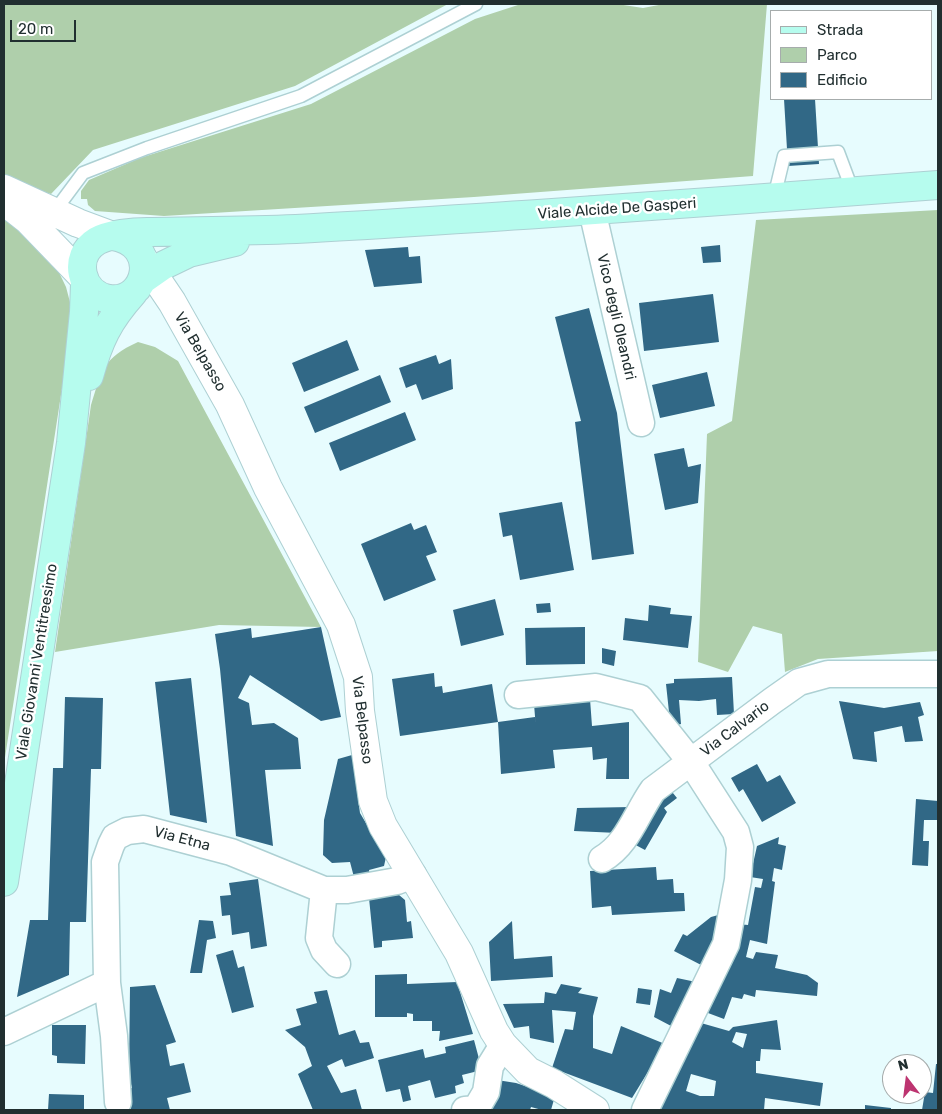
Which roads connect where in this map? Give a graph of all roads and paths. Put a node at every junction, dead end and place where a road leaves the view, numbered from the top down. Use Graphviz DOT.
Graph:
graph roads {
  1 [pos="476,4"];
  2 [pos="938,186"];
  3 [pos="4,189"];
  4 [pos="854,192"];
  5 [pos="774,198"];
  6 [pos="4,201"];
  7 [pos="592,210"];
  8 [pos="66,218"];
  9 [pos="295,229"];
  10 [pos="125,234"];
  11 [pos="189,253"];
  12 [pos="143,276"];
  13 [pos="84,280"];
  14 [pos="172,302"];
  15 [pos="640,424"];
  16 [pos="71,443"];
  17 [pos="938,674"];
  18 [pos="518,695"];
  19 [pos="691,762"];
  20 [pos="602,859"];
  21 [pos="412,876"];
  22 [pos="4,882"];
  23 [pos="324,890"];
  24 [pos="337,964"];
  25 [pos="107,983"];
  26 [pos="4,1032"];
  27 [pos="503,1045"];
  28 [pos="118,1102"];
  29 [pos="646,1107"];
  30 [pos="465,1110"];
  31 [pos="594,1110"];
  1 -- 8 [label="lane"];
  2 -- 4 [label="main road, Viale Alcide De Gasperi"];
  3 -- 8 [label="street"];
  4 -- 5 [label="main road, Viale Alcide De Gasperi"];
  4 -- 5 [label="lane"];
  5 -- 7 [label="main road, Viale Alcide De Gasperi"];
  6 -- 13 [label="street"];
  7 -- 9 [label="main road, Viale Alcide De Gasperi"];
  7 -- 15 [label="street, Vico degli Oleandri"];
  8 -- 10 [label="street"];
  9 -- 10 [label="main road"];
  9 -- 11 [label="main road"];
  10 -- 12 [label="main road"];
  10 -- 13 [label="main road"];
  11 -- 12 [label="main road"];
  11 -- 14 [label="street"];
  12 -- 13 [label="main road"];
  12 -- 14 [label="street, Via Belpasso"];
  12 -- 16 [label="main road"];
  13 -- 16 [label="main road"];
  14 -- 21 [label="street, Via Belpasso"];
  16 -- 22 [label="main road, Viale Giovanni Ventitreesimo"];
  17 -- 19 [label="street, Via Calvario"];
  18 -- 19 [label="street"];
  19 -- 20 [label="street"];
  19 -- 29 [label="street, Via Calvario"];
  21 -- 23 [label="street, Via Etna"];
  21 -- 27 [label="street, Via Belpasso"];
  23 -- 24 [label="street"];
  23 -- 25 [label="street, Via Etna"];
  25 -- 26 [label="street"];
  25 -- 28 [label="street"];
  27 -- 30 [label="street"];
  27 -- 31 [label="street, Via Belpasso"];
}
